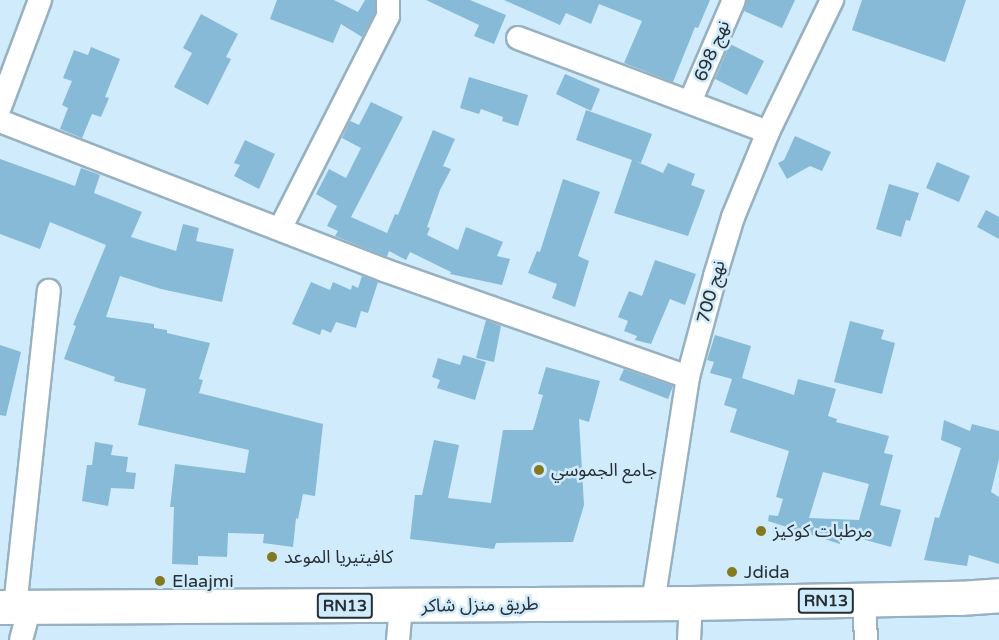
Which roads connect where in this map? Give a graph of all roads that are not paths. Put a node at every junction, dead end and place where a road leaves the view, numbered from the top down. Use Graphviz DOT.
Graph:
graph roads {
  1 [pos="40,0"];
  2 [pos="388,0"];
  3 [pos="734,0"];
  4 [pos="832,0"];
  5 [pos="518,38"];
  6 [pos="690,102"];
  7 [pos="0,106"];
  8 [pos="0,120"];
  9 [pos="768,132"];
  10 [pos="280,229"];
  11 [pos="49,291"];
  12 [pos="688,377"];
  13 [pos="999,595"];
  14 [pos="960,598"];
  15 [pos="864,600"];
  16 [pos="652,603"];
  17 [pos="691,603"];
  18 [pos="401,606"];
  19 [pos="15,607"];
  20 [pos="999,610"];
  21 [pos="21,640"];
  22 [pos="398,640"];
  23 [pos="690,640"];
  24 [pos="866,640"];
  1 -- 7 [label="street"];
  2 -- 10 [label="street"];
  3 -- 6 [label="street, نهج 698"];
  4 -- 9 [label="street, نهج 700"];
  5 -- 6 [label="street"];
  6 -- 9 [label="street"];
  8 -- 10 [label="street"];
  9 -- 12 [label="street, نهج 700"];
  10 -- 12 [label="street"];
  11 -- 19 [label="street"];
  12 -- 16 [label="street, نهج 700"];
  13 -- 14 [label="main road, طريق منزل شاكر / RN13"];
  14 -- 15 [label="main road, طريق منزل شاكر / RN13"];
  14 -- 20 [label="main road, طريق منزل شاكر / RN13"];
  15 -- 17 [label="main road, طريق منزل شاكر / RN13"];
  15 -- 24 [label="street"];
  16 -- 17 [label="main road, طريق منزل شاكر / RN13"];
  16 -- 18 [label="main road, طريق منزل شاكر / RN13"];
  17 -- 23 [label="street"];
  18 -- 19 [label="main road, طريق منزل شاكر / RN13"];
  18 -- 22 [label="street"];
  19 -- 21 [label="street"];
}
